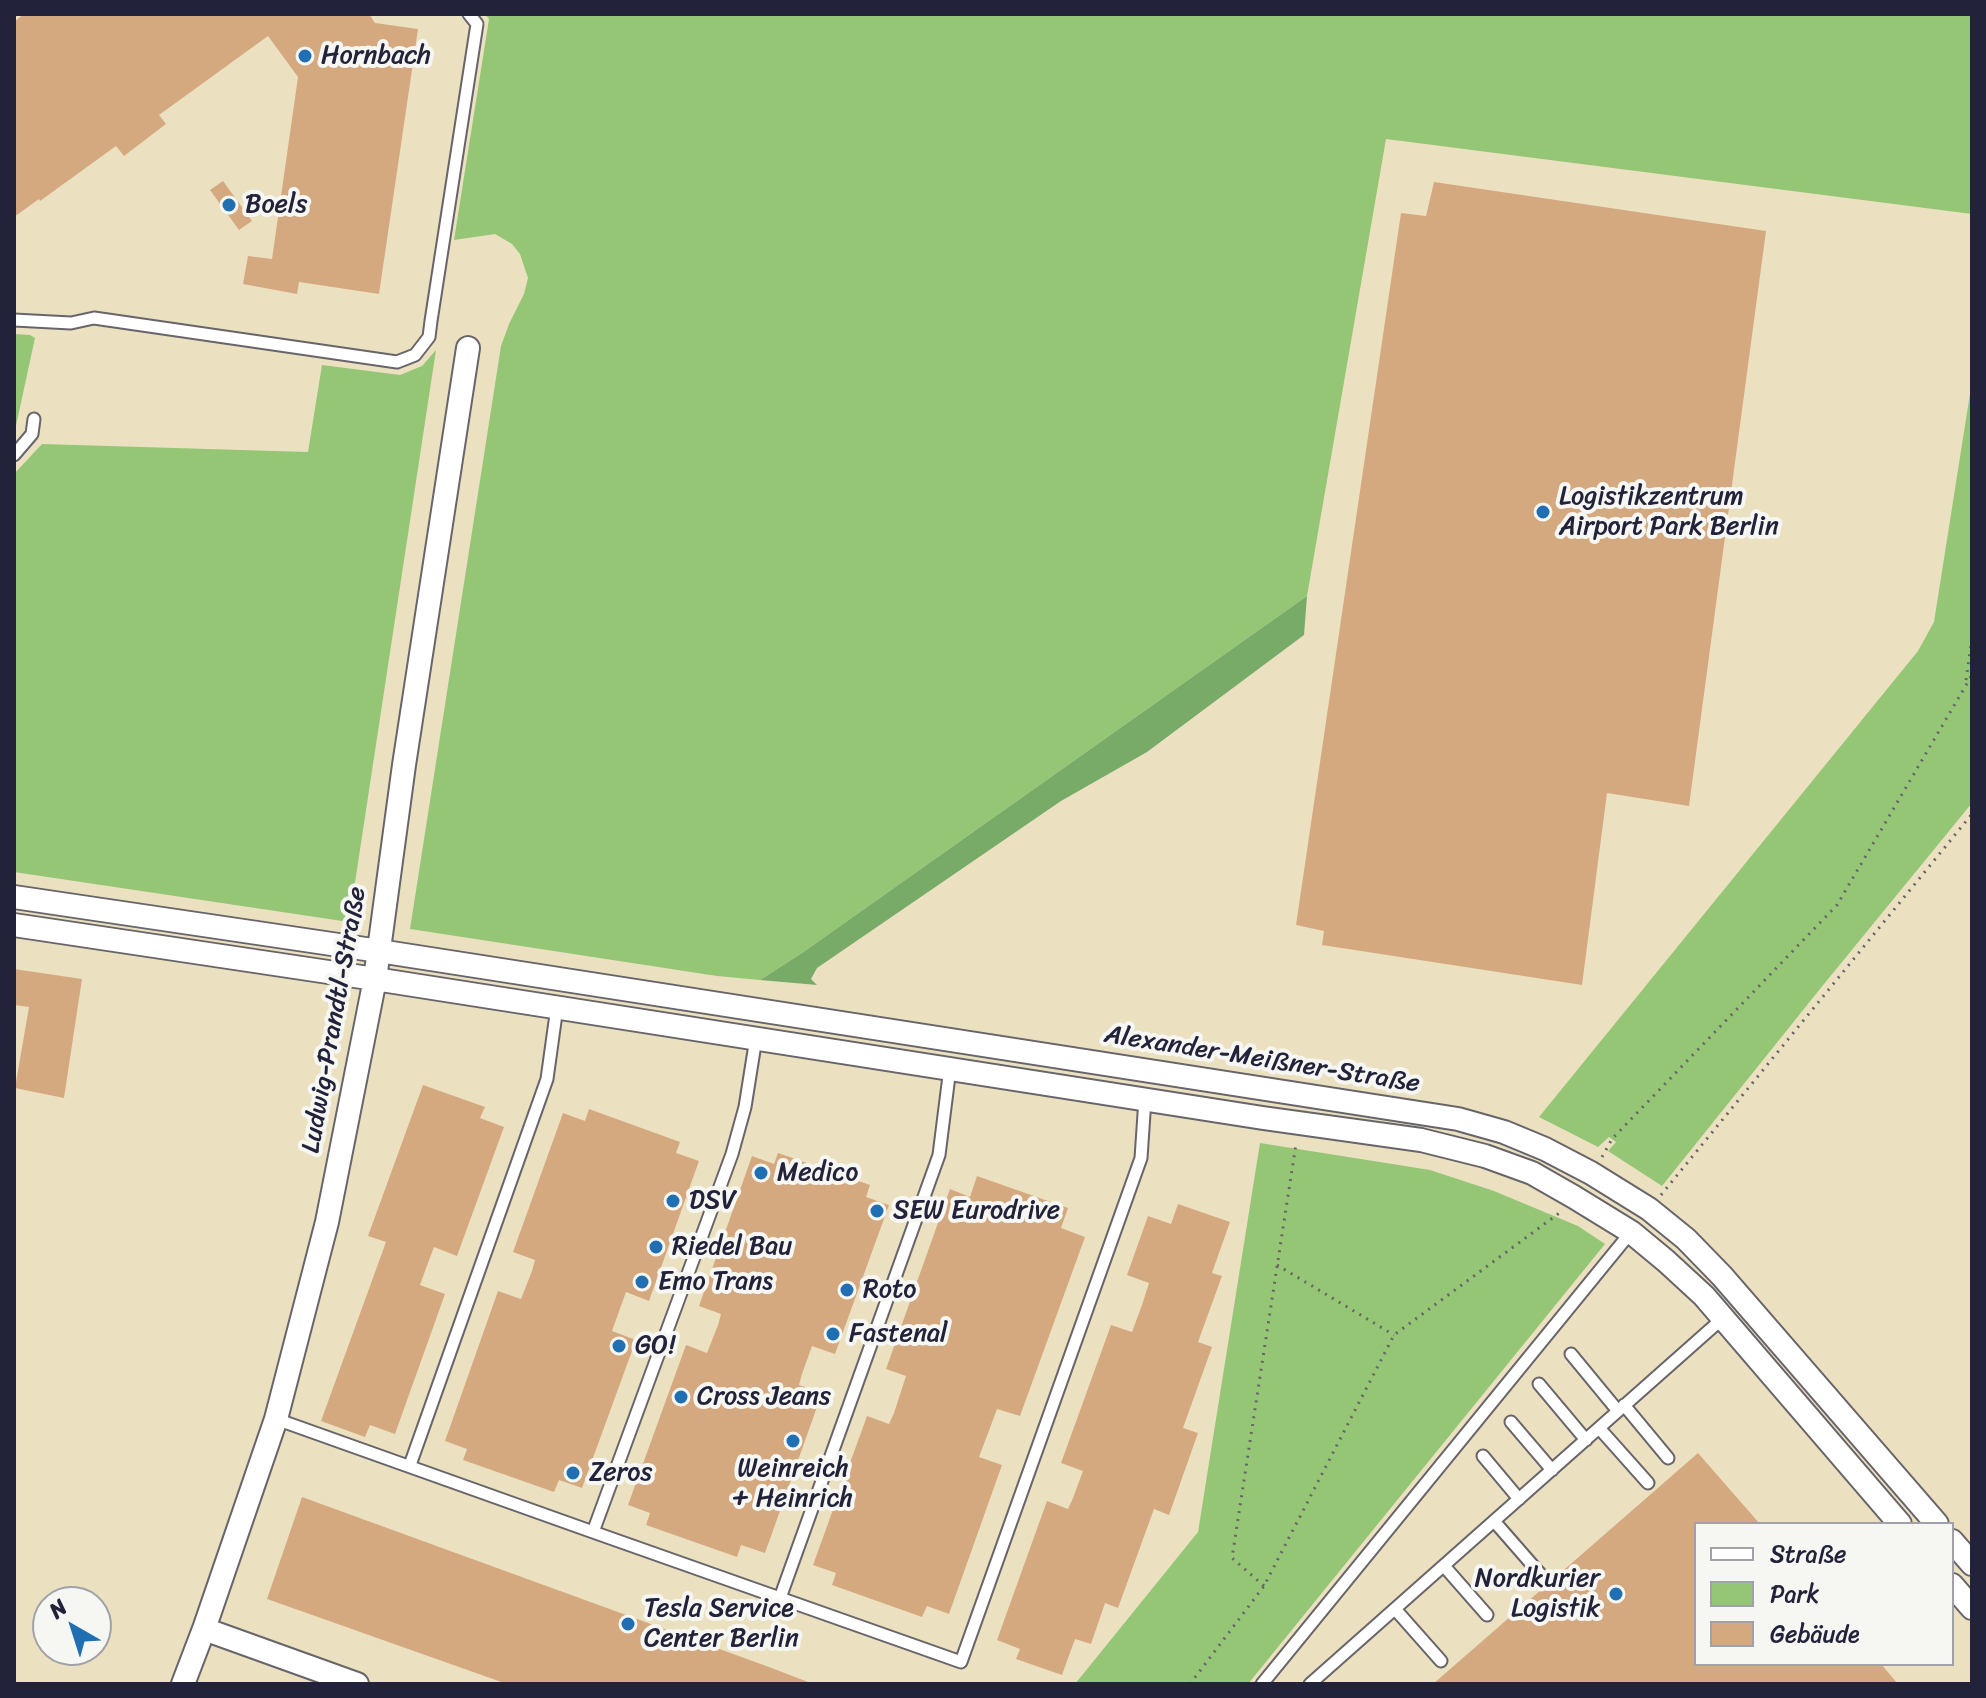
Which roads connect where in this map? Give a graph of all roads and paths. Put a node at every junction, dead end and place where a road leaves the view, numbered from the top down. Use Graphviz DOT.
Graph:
graph roads {
  1 [pos="469,14"];
  2 [pos="14,320"];
  3 [pos="468,348"];
  4 [pos="34,419"];
  5 [pos="14,455"];
  6 [pos="1972,638"];
  7 [pos="1972,675"];
  8 [pos="1965,684"];
  9 [pos="1972,814"];
  10 [pos="14,897"];
  11 [pos="14,925"];
  12 [pos="379,951"];
  13 [pos="545,977"];
  14 [pos="375,979"];
  15 [pos="548,1006"];
  16 [pos="756,1038"];
  17 [pos="1019,1052"];
  18 [pos="950,1068"];
  19 [pos="1015,1078"];
  20 [pos="1145,1099"];
  21 [pos="1495,1129"];
  22 [pos="1612,1139"];
  23 [pos="1296,1144"];
  24 [pos="1485,1156"];
  25 [pos="1649,1209"];
  26 [pos="1545,1224"];
  27 [pos="1631,1232"];
  28 [pos="1277,1265"];
  29 [pos="1723,1318"];
  30 [pos="1394,1335"];
  31 [pos="1571,1354"];
  32 [pos="1539,1384"];
  33 [pos="1621,1408"];
  34 [pos="276,1419"];
  35 [pos="1511,1422"];
  36 [pos="1599,1428"];
  37 [pos="1586,1440"];
  38 [pos="1872,1450"];
  39 [pos="1483,1456"];
  40 [pos="1668,1458"];
  41 [pos="410,1465"];
  42 [pos="1851,1467"];
  43 [pos="1552,1470"];
  44 [pos="1648,1483"];
  45 [pos="1519,1499"];
  46 [pos="1494,1521"];
  47 [pos="1898,1522"];
  48 [pos="1935,1522"];
  49 [pos="593,1532"];
  50 [pos="1954,1543"];
  51 [pos="1972,1564"];
  52 [pos="1444,1566"];
  53 [pos="1542,1576"];
  54 [pos="1264,1586"];
  55 [pos="1954,1587"];
  56 [pos="780,1598"];
  57 [pos="1972,1608"];
  58 [pos="1395,1609"];
  59 [pos="1487,1615"];
  60 [pos="204,1629"];
  61 [pos="1441,1661"];
  62 [pos="183,1684"];
  63 [pos="357,1684"];
  64 [pos="1190,1684"];
  65 [pos="1262,1684"];
  66 [pos="1310,1684"];
  1 -- 2 [label="lane"];
  3 -- 12 [label="street, Ludwig-Prandtl-Straße"];
  4 -- 5 [label="lane"];
  6 -- 8 [label="path"];
  7 -- 8 [label="path"];
  8 -- 22 [label="path"];
  9 -- 25 [label="path"];
  10 -- 12 [label="street, Alexander-Meißner-Straße"];
  11 -- 14 [label="street, Alexander-Meißner-Straße"];
  12 -- 13 [label="street, Alexander-Meißner-Straße"];
  12 -- 14 [label="street, Ludwig-Prandtl-Straße"];
  13 -- 15 [label="lane"];
  13 -- 17 [label="street, Alexander-Meißner-Straße"];
  14 -- 15 [label="street, Alexander-Meißner-Straße"];
  14 -- 34 [label="street, Ludwig-Prandtl-Straße"];
  15 -- 16 [label="street, Alexander-Meißner-Straße"];
  15 -- 41 [label="lane"];
  16 -- 18 [label="street, Alexander-Meißner-Straße"];
  16 -- 49 [label="lane"];
  17 -- 19 [label="lane"];
  17 -- 21 [label="street, Alexander-Meißner-Straße"];
  18 -- 19 [label="street, Alexander-Meißner-Straße"];
  18 -- 56 [label="lane"];
  19 -- 20 [label="street, Alexander-Meißner-Straße"];
  20 -- 24 [label="street, Alexander-Meißner-Straße"];
  20 -- 56 [label="lane"];
  21 -- 24 [label="lane"];
  21 -- 25 [label="street, Alexander-Meißner-Straße"];
  23 -- 28 [label="path"];
  24 -- 27 [label="street, Alexander-Meißner-Straße"];
  25 -- 38 [label="street, Alexander-Meißner-Straße"];
  26 -- 30 [label="path"];
  27 -- 29 [label="street, Alexander-Meißner-Straße"];
  27 -- 65 [label="lane"];
  28 -- 30 [label="path"];
  28 -- 54 [label="path"];
  29 -- 33 [label="lane"];
  29 -- 42 [label="street, Alexander-Meißner-Straße"];
  30 -- 54 [label="path"];
  31 -- 33 [label="lane"];
  32 -- 37 [label="lane"];
  33 -- 36 [label="lane"];
  33 -- 40 [label="lane"];
  34 -- 41 [label="lane"];
  34 -- 60 [label="street, Ludwig-Prandtl-Straße"];
  35 -- 43 [label="lane"];
  36 -- 37 [label="lane"];
  36 -- 44 [label="lane"];
  37 -- 43 [label="lane"];
  38 -- 42 [label="lane"];
  38 -- 48 [label="street, Alexander-Meißner-Straße"];
  39 -- 45 [label="lane"];
  41 -- 49 [label="lane"];
  42 -- 47 [label="street, Alexander-Meißner-Straße"];
  43 -- 45 [label="lane"];
  45 -- 46 [label="lane"];
  46 -- 52 [label="lane"];
  46 -- 53 [label="lane"];
  49 -- 56 [label="lane"];
  50 -- 51 [label="street"];
  52 -- 58 [label="lane"];
  52 -- 59 [label="lane"];
  54 -- 64 [label="path"];
  55 -- 57 [label="street"];
  58 -- 61 [label="lane"];
  58 -- 66 [label="lane"];
  60 -- 62 [label="street, Ludwig-Prandtl-Straße"];
  60 -- 63 [label="street"];
}
